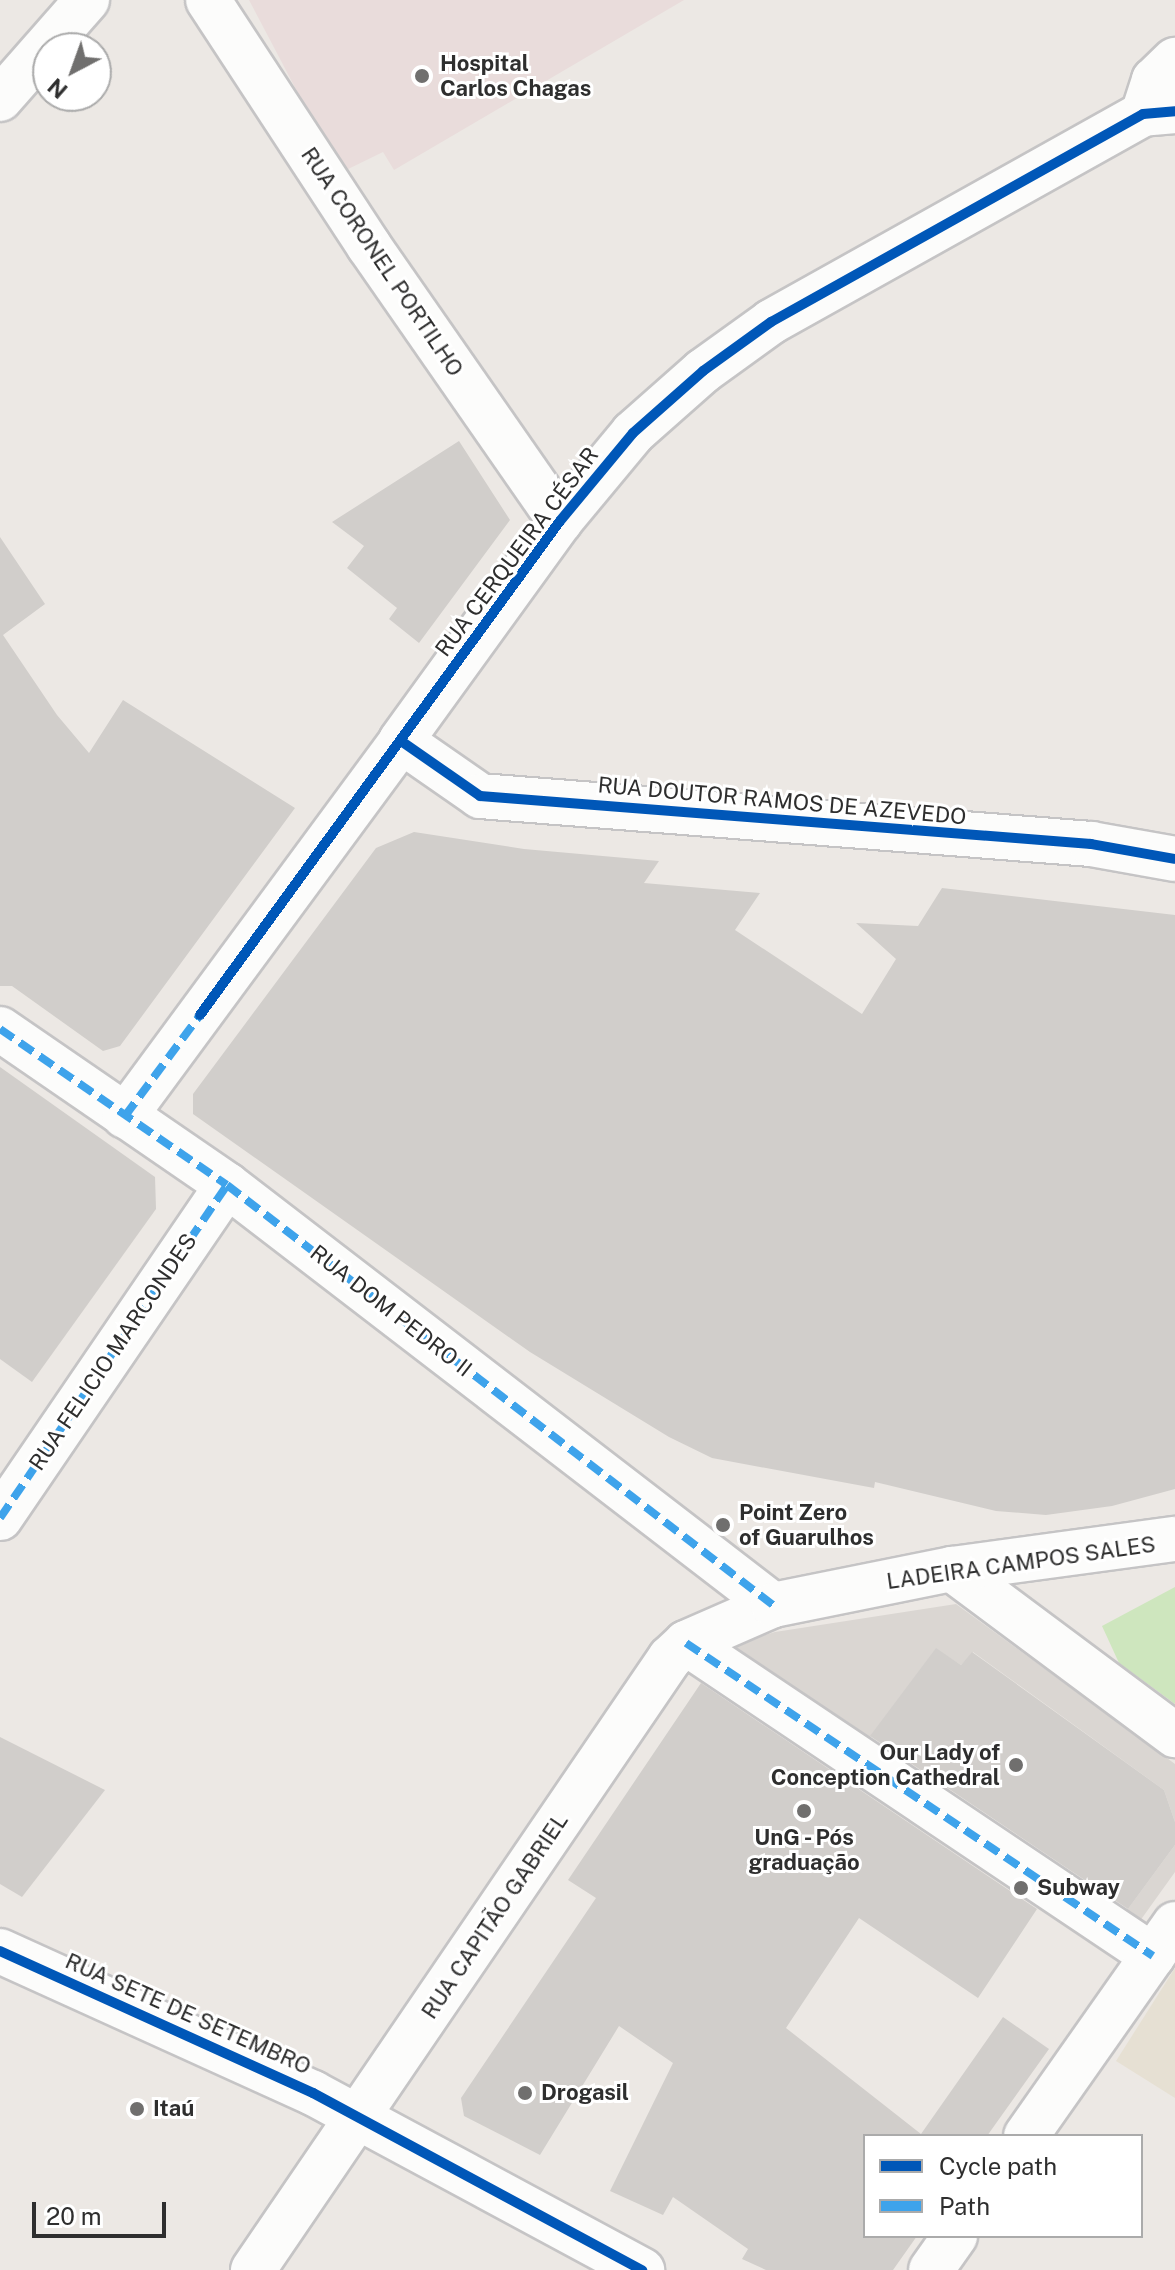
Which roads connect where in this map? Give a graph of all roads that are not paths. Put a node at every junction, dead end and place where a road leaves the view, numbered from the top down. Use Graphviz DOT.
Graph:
graph roads {
  1 [pos="87,0"];
  2 [pos="208,0"];
  3 [pos="1175,60"];
  4 [pos="0,99"];
  5 [pos="1159,112"];
  6 [pos="560,521"];
  7 [pos="401,741"];
  8 [pos="1175,859"];
  9 [pos="0,1029"];
  10 [pos="125,1116"];
  11 [pos="227,1185"];
  12 [pos="0,1518"];
  13 [pos="1175,1539"];
  14 [pos="952,1569"];
  15 [pos="773,1605"];
  16 [pos="686,1643"];
  17 [pos="1175,1735"];
  18 [pos="1164,1940"];
  19 [pos="0,1951"];
  20 [pos="358,2116"];
  21 [pos="1027,2134"];
  22 [pos="954,2238"];
  23 [pos="253,2270"];
  24 [pos="642,2270"];
  25 [pos="931,2270"];
  1 -- 4 [label="street"];
  2 -- 6 [label="street, RUA CORONEL PORTILHO"];
  3 -- 5 [label="street, RUA CERQUEIRA CÉSAR"];
  5 -- 6 [label="street, RUA CERQUEIRA CÉSAR"];
  6 -- 7 [label="street, RUA CERQUEIRA CÉSAR"];
  7 -- 8 [label="street, RUA DOUTOR RAMOS DE AZEVEDO"];
  7 -- 10 [label="street, RUA CERQUEIRA CÉSAR"];
  9 -- 10 [label="street, RUA DOM PEDRO II"];
  10 -- 11 [label="street, RUA DOM PEDRO II"];
  11 -- 12 [label="street, RUA FELICIO MARCONDES"];
  11 -- 15 [label="street, RUA DOM PEDRO II"];
  13 -- 14 [label="street, LADEIRA CAMPOS SALES"];
  14 -- 15 [label="street, LADEIRA CAMPOS SALES"];
  14 -- 17 [label="street"];
  15 -- 16 [label="street, RUA CAPITÃO GABRIEL"];
  16 -- 18 [label="street"];
  16 -- 20 [label="street, RUA CAPITÃO GABRIEL"];
  18 -- 21 [label="street"];
  19 -- 20 [label="street, RUA SETE DE SETEMBRO"];
  20 -- 23 [label="street, RUA CAPITÃO GABRIEL"];
  20 -- 24 [label="street, RUA SETE DE SETEMBRO"];
  22 -- 25 [label="street"];
}
